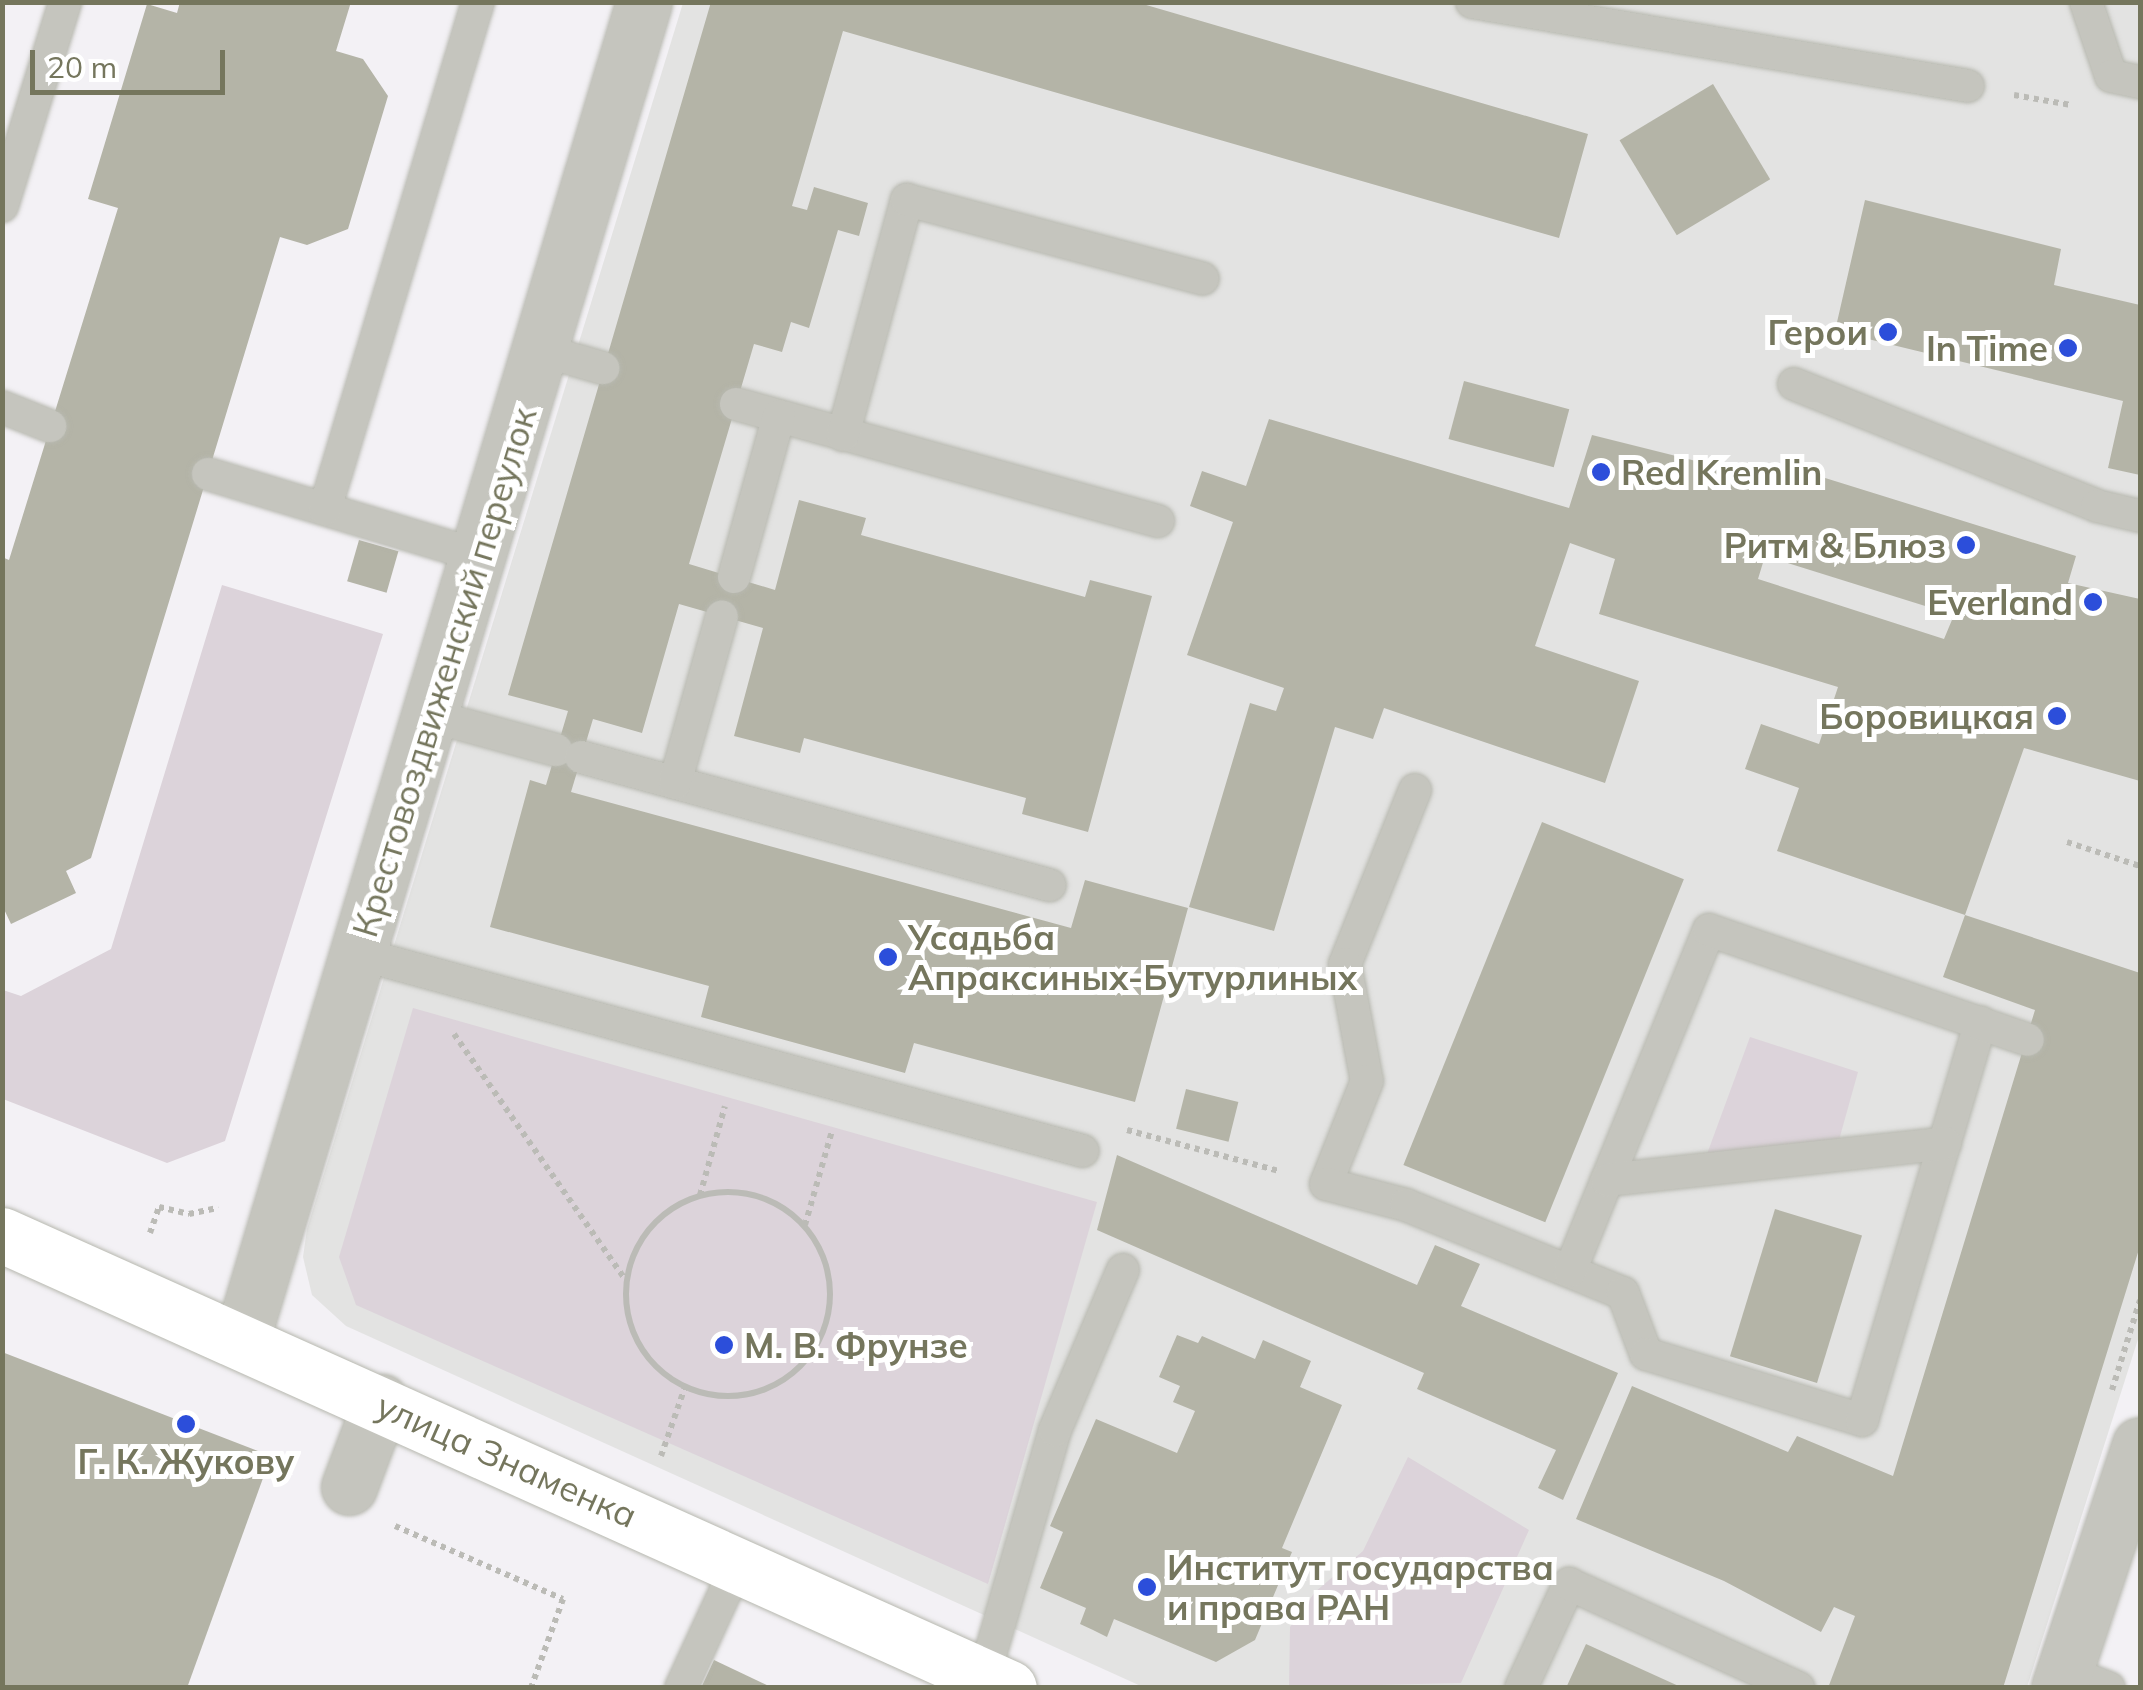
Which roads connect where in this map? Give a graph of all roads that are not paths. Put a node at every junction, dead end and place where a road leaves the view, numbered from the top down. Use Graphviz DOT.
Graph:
graph roads {
  1 [pos="65,2"];
  2 [pos="478,2"];
  3 [pos="644,2"];
  4 [pos="1472,2"];
  5 [pos="2086,2"];
  6 [pos="2140,82"];
  7 [pos="1968,86"];
  8 [pos="2,206"];
  9 [pos="1203,279"];
  10 [pos="541,350"];
  11 [pos="604,368"];
  12 [pos="1794,384"];
  13 [pos="736,404"];
  14 [pos="2,407"];
  15 [pos="779,416"];
  16 [pos="50,426"];
  17 [pos="843,434"];
  18 [pos="208,474"];
  19 [pos="325,509"];
  20 [pos="2140,516"];
  21 [pos="1158,520"];
  22 [pos="478,556"];
  23 [pos="734,577"];
  24 [pos="722,616"];
  25 [pos="430,716"];
  26 [pos="674,783"];
  27 [pos="1415,790"];
  28 [pos="1050,885"];
  29 [pos="360,954"];
  30 [pos="1981,1022"];
  31 [pos="2028,1040"];
  32 [pos="1945,1143"];
  33 [pos="1083,1151"];
  34 [pos="1607,1180"];
  35 [pos="2,1236"];
  36 [pos="1123,1270"];
  37 [pos="1570,1272"];
  38 [pos="241,1341"];
  39 [pos="381,1402"];
  40 [pos="2140,1446"];
  41 [pos="349,1488"];
  42 [pos="738,1564"];
  43 [pos="997,1682"];
  44 [pos="2077,1682"];
  45 [pos="681,1688"];
  46 [pos="1521,1688"];
  47 [pos="1798,1688"];
  1 -- 8 [label="lane"];
  2 -- 19 [label="lane"];
  3 -- 10 [label="street, Крестовоздвиженский переулок"];
  4 -- 7 [label="lane"];
  5 -- 6 [label="lane"];
  9 -- 17 [label="lane"];
  10 -- 11 [label="lane"];
  10 -- 22 [label="street, Крестовоздвиженский переулок"];
  12 -- 20 [label="lane"];
  13 -- 15 [label="lane"];
  14 -- 16 [label="lane"];
  15 -- 17 [label="lane"];
  15 -- 23 [label="lane"];
  17 -- 21 [label="lane"];
  18 -- 19 [label="lane"];
  19 -- 22 [label="lane"];
  22 -- 25 [label="street, Крестовоздвиженский переулок"];
  24 -- 26 [label="lane"];
  25 -- 26 [label="lane"];
  25 -- 29 [label="street, Крестовоздвиженский переулок"];
  26 -- 28 [label="lane"];
  27 -- 37 [label="lane"];
  29 -- 33 [label="lane"];
  29 -- 38 [label="street, Крестовоздвиженский переулок"];
  30 -- 31 [label="lane"];
  30 -- 32 [label="lane"];
  30 -- 34 [label="lane"];
  32 -- 34 [label="lane"];
  32 -- 37 [label="lane"];
  34 -- 37 [label="lane"];
  35 -- 38 [label="main road, улица Знаменка"];
  36 -- 43 [label="lane"];
  38 -- 39 [label="main road, улица Знаменка"];
  39 -- 41 [label="street"];
  39 -- 42 [label="main road, улица Знаменка"];
  40 -- 44 [label="street"];
  42 -- 43 [label="main road, улица Знаменка"];
  42 -- 45 [label="lane"];
  46 -- 47 [label="lane"];
}
